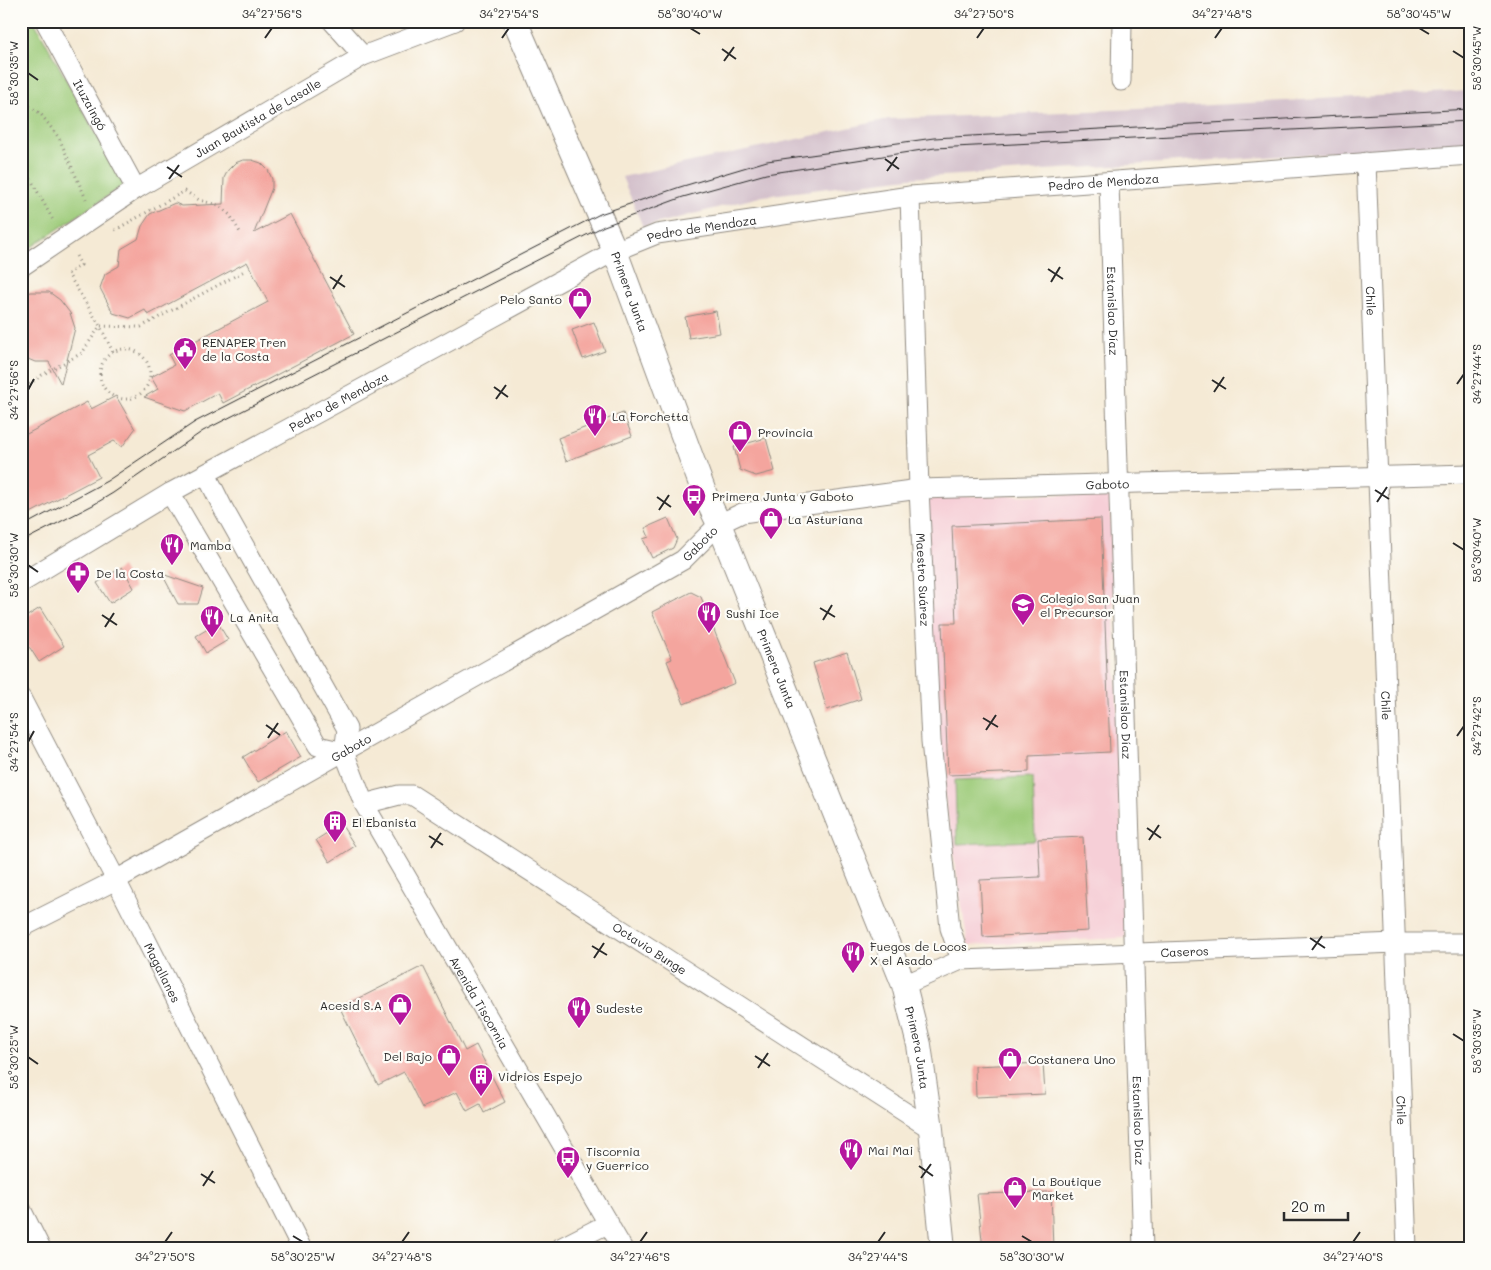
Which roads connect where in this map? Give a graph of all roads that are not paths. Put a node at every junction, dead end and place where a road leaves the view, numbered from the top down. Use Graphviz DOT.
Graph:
graph roads {
  1 [pos="45,21"];
  2 [pos="332,21"];
  3 [pos="455,21"];
  4 [pos="515,21"];
  5 [pos="1122,21"];
  6 [pos="363,56"];
  7 [pos="1121,81"];
  8 [pos="1470,155"];
  9 [pos="1366,162"];
  10 [pos="1109,183"];
  11 [pos="136,188"];
  12 [pos="910,196"];
  13 [pos="615,251"];
  14 [pos="21,267"];
  15 [pos="206,474"];
  16 [pos="1470,474"];
  17 [pos="1378,477"];
  18 [pos="1119,484"];
  19 [pos="919,489"];
  20 [pos="170,493"];
  21 [pos="719,524"];
  22 [pos="21,583"];
  23 [pos="21,698"];
  24 [pos="344,752"];
  25 [pos="364,804"];
  26 [pos="116,880"];
  27 [pos="21,928"];
  28 [pos="1396,943"];
  29 [pos="1470,943"];
  30 [pos="1134,954"];
  31 [pos="961,960"];
  32 [pos="904,984"];
  33 [pos="931,1129"];
  34 [pos="21,1208"];
  35 [pos="609,1223"];
  36 [pos="42,1249"];
  37 [pos="302,1249"];
  38 [pos="558,1249"];
  39 [pos="623,1249"];
  40 [pos="943,1249"];
  41 [pos="1143,1249"];
  42 [pos="1407,1249"];
  1 -- 11 [label="street, Ituzaingó"];
  2 -- 6 [label="street"];
  3 -- 6 [label="street, Juan Bautista de Lasalle"];
  4 -- 13 [label="street, Primera Junta"];
  5 -- 7 [label="street"];
  6 -- 11 [label="street, Juan Bautista de Lasalle"];
  8 -- 9 [label="street, Pedro de Mendoza"];
  9 -- 10 [label="street, Pedro de Mendoza"];
  9 -- 17 [label="street, Chile"];
  10 -- 12 [label="street, Pedro de Mendoza"];
  10 -- 18 [label="street, Estanislao Díaz"];
  11 -- 14 [label="street, Juan Bautista de Lasalle"];
  12 -- 13 [label="street, Pedro de Mendoza"];
  12 -- 19 [label="street, Maestro Suárez"];
  13 -- 15 [label="street, Pedro de Mendoza"];
  13 -- 21 [label="street, Primera Junta"];
  15 -- 20 [label="street, Pedro de Mendoza"];
  15 -- 24 [label="street, Avenida Tiscornia"];
  16 -- 17 [label="street, Gaboto"];
  17 -- 18 [label="street, Gaboto"];
  17 -- 28 [label="street, Chile"];
  18 -- 19 [label="street, Gaboto"];
  18 -- 30 [label="street, Estanislao Díaz"];
  19 -- 21 [label="street, Gaboto"];
  19 -- 31 [label="street, Maestro Suárez"];
  20 -- 22 [label="street, Pedro de Mendoza"];
  20 -- 24 [label="street"];
  21 -- 24 [label="street, Gaboto"];
  21 -- 32 [label="street, Primera Junta"];
  23 -- 26 [label="street, Magallanes"];
  24 -- 25 [label="street, Avenida Tiscornia"];
  24 -- 26 [label="street, Gaboto"];
  25 -- 33 [label="street, Octavio Bunge"];
  25 -- 35 [label="street, Avenida Tiscornia"];
  26 -- 27 [label="street, Gaboto"];
  26 -- 37 [label="street, Magallanes"];
  28 -- 29 [label="street, Caseros"];
  28 -- 30 [label="street, Caseros"];
  28 -- 42 [label="street, Chile"];
  30 -- 31 [label="street, Caseros"];
  30 -- 41 [label="street, Estanislao Díaz"];
  31 -- 32 [label="street, Caseros"];
  32 -- 33 [label="street, Primera Junta"];
  33 -- 40 [label="street, Primera Junta"];
  34 -- 36 [label="street"];
  35 -- 38 [label="street"];
  35 -- 39 [label="street, Avenida Tiscornia"];
}
